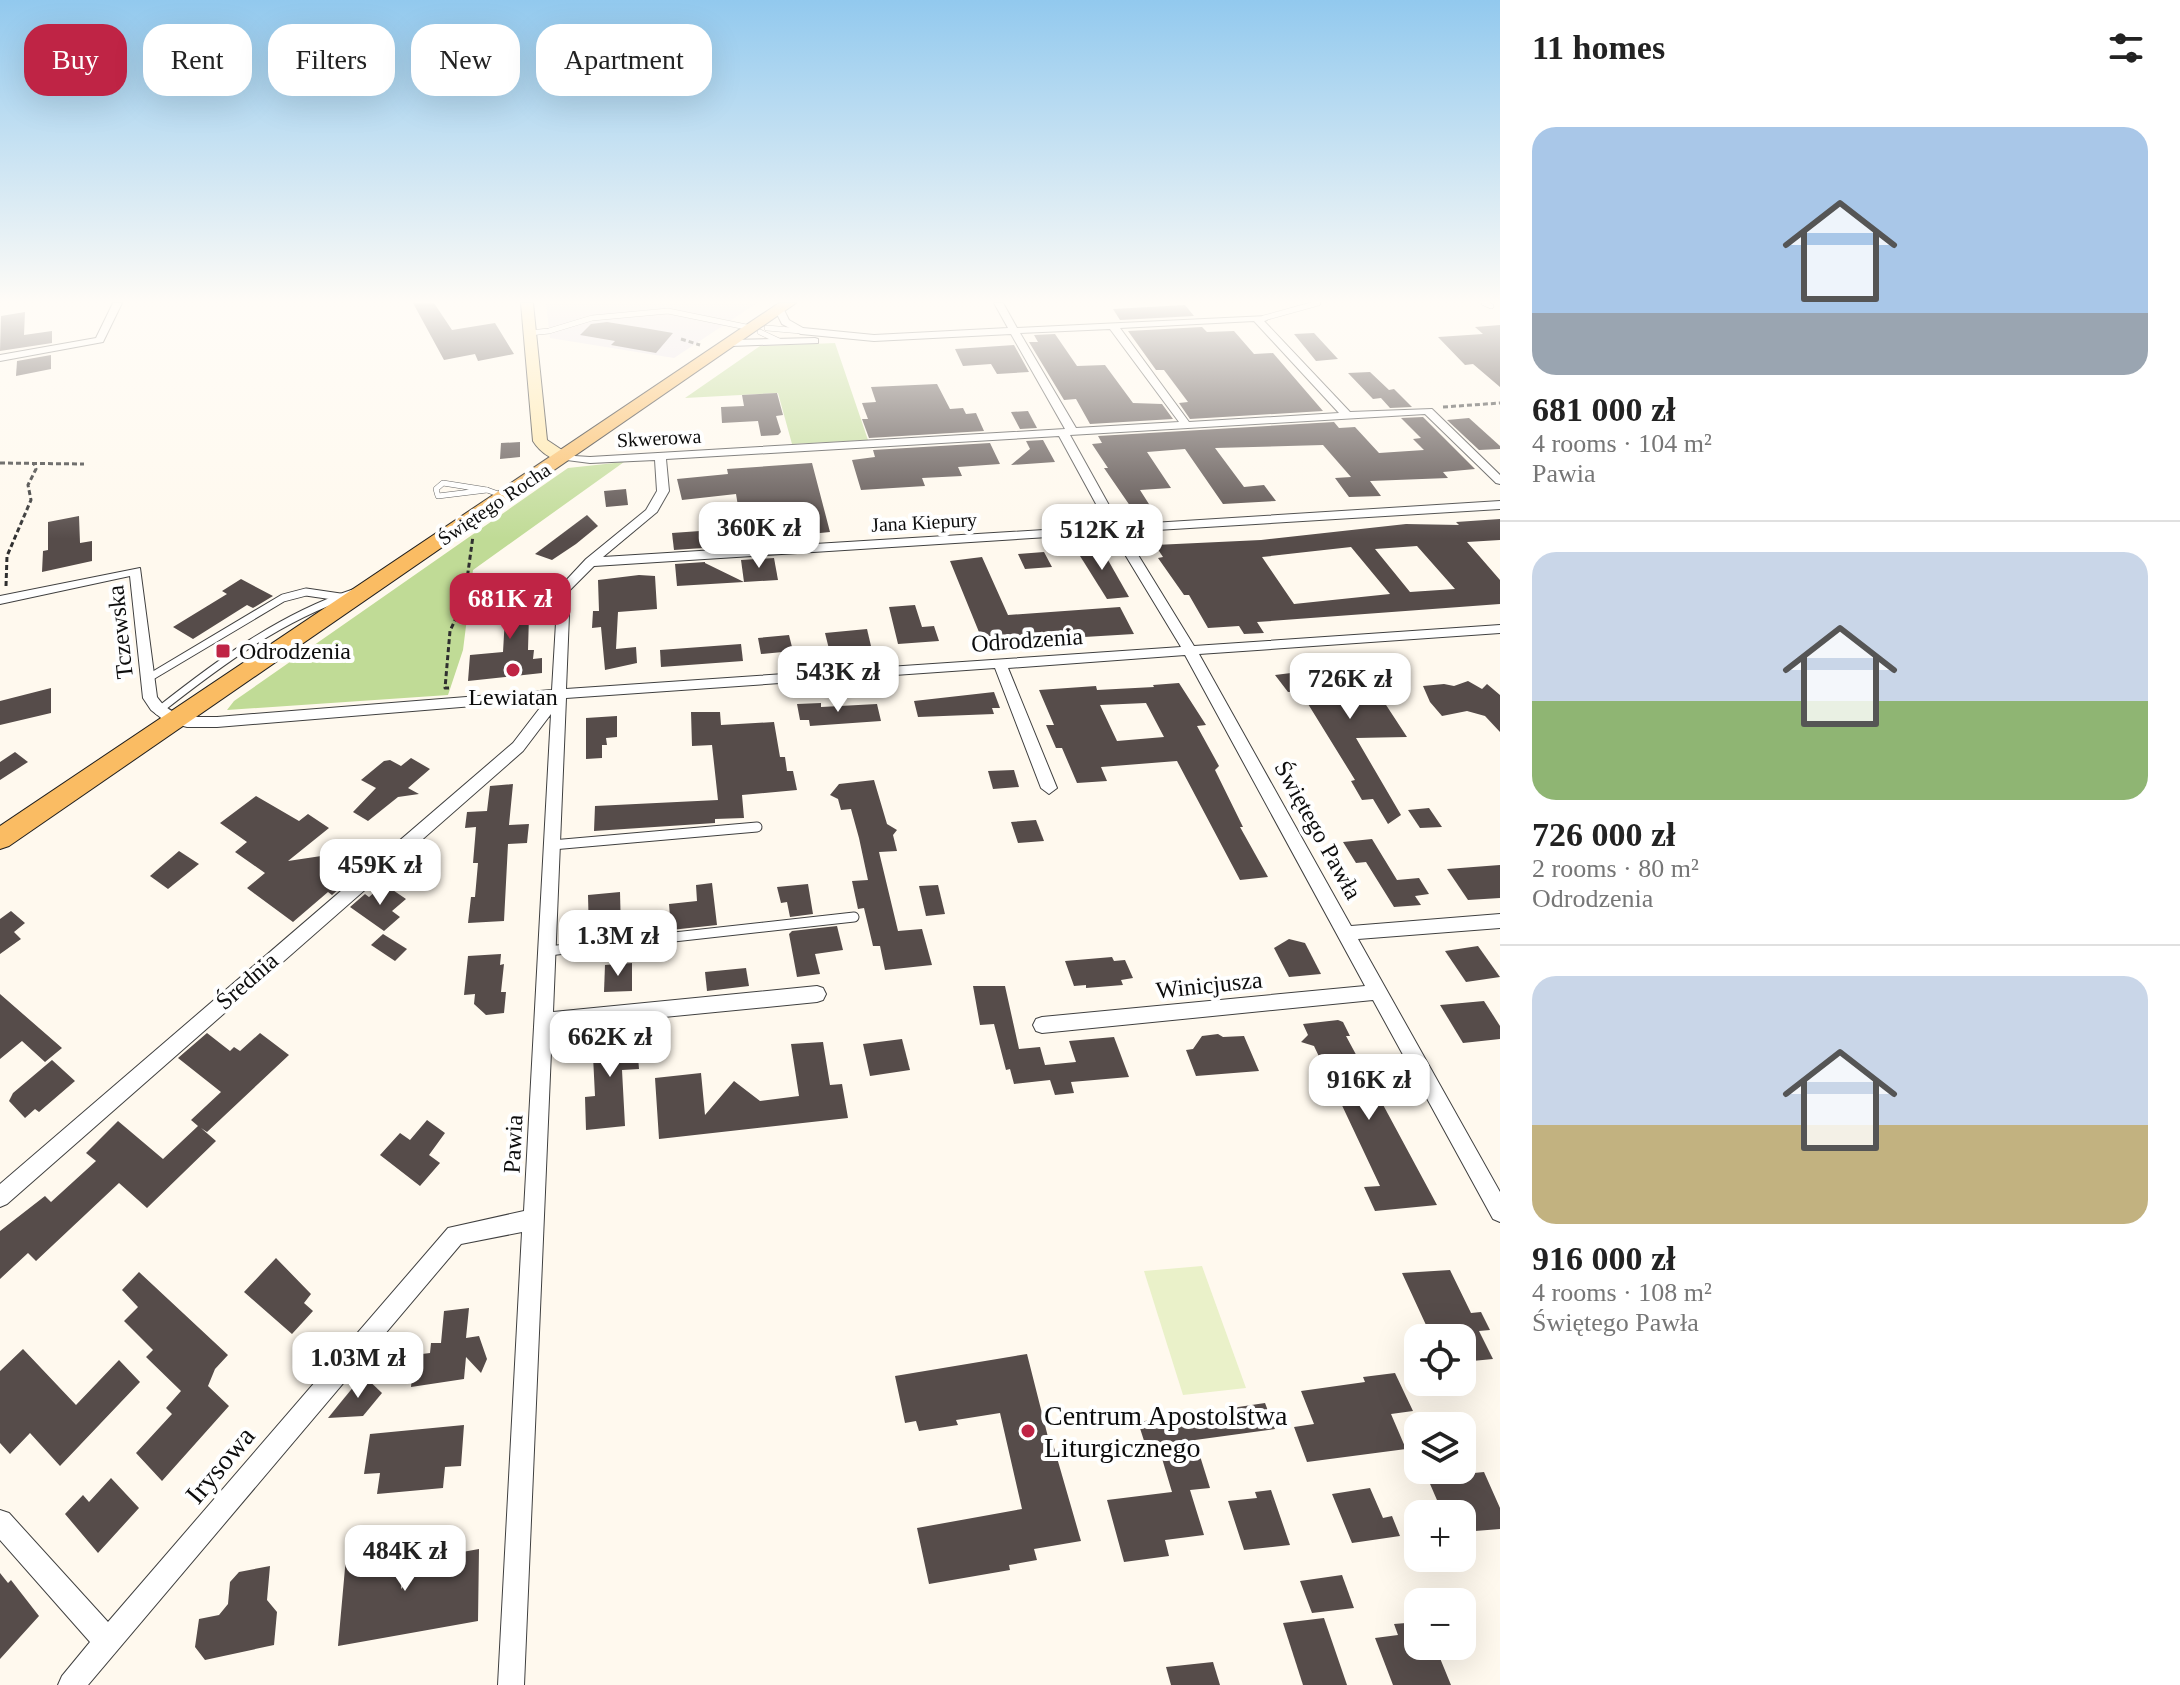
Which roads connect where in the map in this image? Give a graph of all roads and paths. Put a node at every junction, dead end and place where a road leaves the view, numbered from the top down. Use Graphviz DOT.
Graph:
graph roads {
  1 [pos="534,382"];
  2 [pos="674,382"];
  3 [pos="1040,382"];
  4 [pos="1154,382"];
  5 [pos="1317,382"];
  6 [pos="1500,403"];
  7 [pos="1428,411"];
  8 [pos="1348,416"];
  9 [pos="1187,426"];
  10 [pos="1068,433"];
  11 [pos="660,455"];
  12 [pos="563,457"];
  13 [pos="0,463"];
  14 [pos="34,464"];
  15 [pos="84,464"];
  16 [pos="1500,481"];
  17 [pos="496,493"];
  18 [pos="1500,505"];
  19 [pos="474,530"];
  20 [pos="1117,531"];
  21 [pos="590,562"];
  22 [pos="369,589"];
  23 [pos="340,597"];
  24 [pos="3,599"];
  25 [pos="1500,629"];
  26 [pos="1190,651"];
  27 [pos="1000,664"];
  28 [pos="147,679"];
  29 [pos="454,689"];
  30 [pos="558,694"];
  31 [pos="166,716"];
  32 [pos="1049,788"];
  33 [pos="757,827"];
  34 [pos="0,839"];
  35 [pos="551,845"];
  36 [pos="854,917"];
  37 [pos="1500,921"];
  38 [pos="1348,933"];
  39 [pos="546,951"];
  40 [pos="1380,992"];
  41 [pos="817,994"];
  42 [pos="543,1021"];
  43 [pos="1042,1025"];
  44 [pos="0,1197"];
  45 [pos="1499,1208"];
  46 [pos="533,1219"];
  47 [pos="0,1522"];
  48 [pos="108,1642"];
  49 [pos="71,1685"];
  50 [pos="511,1685"];
  1 -- 12 [label="street"];
  2 -- 12 [label="main road, Świętego Rocha"];
  3 -- 10 [label="street, Świętego Pawła"];
  4 -- 9 [label="street"];
  5 -- 8 [label="street"];
  6 -- 7 [label="path"];
  7 -- 8 [label="street, Skwerowa"];
  7 -- 16 [label="street"];
  8 -- 9 [label="street, Skwerowa"];
  9 -- 10 [label="street, Skwerowa"];
  10 -- 11 [label="street, Skwerowa"];
  10 -- 20 [label="street, Świętego Pawła"];
  11 -- 12 [label="street, Skwerowa"];
  11 -- 21 [label="street, Pawia"];
  12 -- 17 [label="main road, Świętego Rocha"];
  13 -- 14 [label="path"];
  14 -- 15 [label="path"];
  14 -- 24 [label="path"];
  17 -- 17 [label="lane"];
  17 -- 22 [label="main road, Świętego Rocha"];
  18 -- 20 [label="street, Jana Kiepury"];
  19 -- 29 [label="path"];
  20 -- 21 [label="street, Jana Kiepury"];
  20 -- 26 [label="street, Świętego Pawła"];
  21 -- 30 [label="street, Pawia"];
  22 -- 23 [label="lane"];
  22 -- 31 [label="main road, Świętego Rocha"];
  23 -- 28 [label="lane"];
  23 -- 31 [label="lane"];
  24 -- 28 [label="street, Tczewska"];
  25 -- 26 [label="street, Odrodzenia"];
  26 -- 27 [label="street, Odrodzenia"];
  26 -- 38 [label="street, Świętego Pawła"];
  27 -- 30 [label="street, Odrodzenia"];
  27 -- 32 [label="street"];
  28 -- 31 [label="street, Tczewska"];
  30 -- 31 [label="street, Odrodzenia"];
  30 -- 35 [label="street, Pawia"];
  30 -- 44 [label="street, Średnia"];
  31 -- 34 [label="main road, Świętego Rocha"];
  33 -- 35 [label="lane"];
  35 -- 39 [label="street, Pawia"];
  36 -- 39 [label="lane"];
  37 -- 38 [label="street"];
  38 -- 40 [label="street, Świętego Pawła"];
  39 -- 42 [label="street, Pawia"];
  40 -- 43 [label="street, Winicjusza"];
  40 -- 45 [label="street, Świętego Pawła"];
  41 -- 42 [label="street"];
  42 -- 46 [label="street, Pawia"];
  46 -- 48 [label="street, Irysowa"];
  46 -- 50 [label="street, Pawia"];
  47 -- 48 [label="street"];
  48 -- 49 [label="street, Irysowa"];
}
